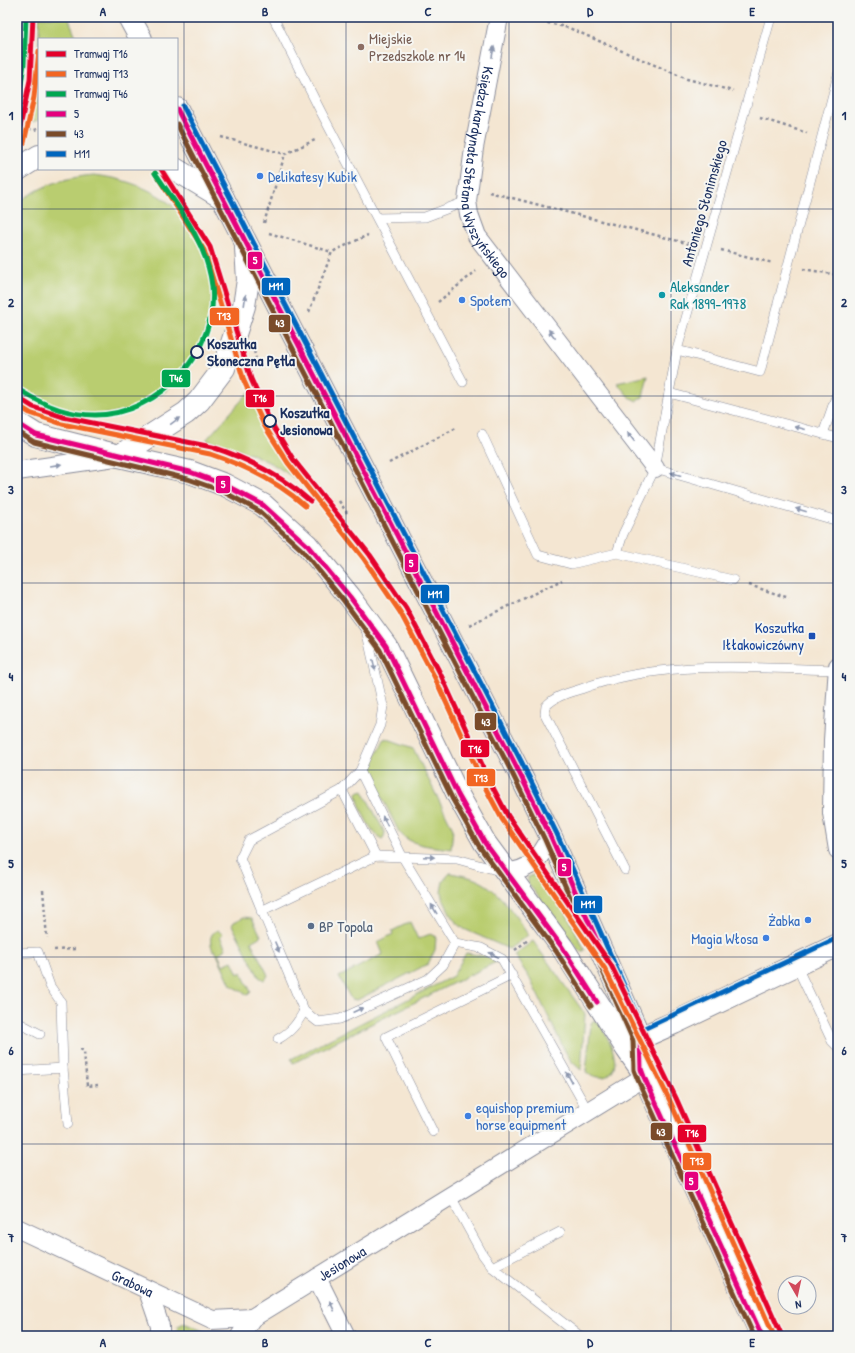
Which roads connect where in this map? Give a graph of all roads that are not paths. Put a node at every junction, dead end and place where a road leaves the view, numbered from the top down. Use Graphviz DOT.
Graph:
graph roads {
  1 [pos="129,17"];
  2 [pos="273,17"];
  3 [pos="500,17"];
  4 [pos="771,17"];
  5 [pos="140,38"];
  6 [pos="838,74"];
  7 [pos="178,111"];
  8 [pos="38,157"];
  9 [pos="17,170"];
  10 [pos="177,170"];
  11 [pos="224,198"];
  12 [pos="467,201"];
  13 [pos="378,218"];
  14 [pos="245,239"];
  15 [pos="677,350"];
  16 [pos="463,382"];
  17 [pos="838,391"];
  18 [pos="669,393"];
  19 [pos="17,423"];
  20 [pos="482,434"];
  21 [pos="823,434"];
  22 [pos="838,438"];
  23 [pos="119,456"];
  24 [pos="655,468"];
  25 [pos="17,471"];
  26 [pos="838,521"];
  27 [pos="617,553"];
  28 [pos="733,580"];
  29 [pos="362,614"];
  30 [pos="838,668"];
  31 [pos="360,771"];
  32 [pos="342,790"];
  33 [pos="551,837"];
  34 [pos="838,850"];
  35 [pos="376,856"];
  36 [pos="402,856"];
  37 [pos="625,870"];
  38 [pos="506,873"];
  39 [pos="261,911"];
  40 [pos="454,943"];
  41 [pos="838,945"];
  42 [pos="17,953"];
  43 [pos="796,965"];
  44 [pos="512,975"];
  45 [pos="584,980"];
  46 [pos="304,1011"];
  47 [pos="17,1022"];
  48 [pos="40,1034"];
  49 [pos="640,1038"];
  50 [pos="278,1039"];
  51 [pos="838,1047"];
  52 [pos="63,1068"];
  53 [pos="17,1070"];
  54 [pos="642,1073"];
  55 [pos="588,1111"];
  56 [pos="68,1124"];
  57 [pos="432,1132"];
  58 [pos="450,1195"];
  59 [pos="17,1228"];
  60 [pos="560,1232"];
  61 [pos="492,1267"];
  62 [pos="317,1278"];
  63 [pos="148,1291"];
  64 [pos="252,1318"];
  65 [pos="160,1336"];
  66 [pos="240,1336"];
  67 [pos="346,1336"];
  68 [pos="580,1336"];
  69 [pos="762,1336"];
  1 -- 5 [label="main road"];
  2 -- 13 [label="lane"];
  12 -- 3 [label="street, Księdza kardynała Stefana Wyszyńskiego, one-way"];
  4 -- 15 [label="lane, Antoniego Słonimskiego"];
  6 -- 15 [label="lane"];
  7 -- 11 [label="main road"];
  8 -- 9 [label="main road"];
  10 -- 11 [label="main road"];
  11 -- 14 [label="main road"];
  12 -- 13 [label="lane"];
  24 -- 12 [label="street, Księdza kardynała Stefana Wyszyńskiego, one-way"];
  13 -- 16 [label="lane"];
  23 -- 14 [label="main road, one-way"];
  14 -- 33 [label="main road"];
  15 -- 18 [label="lane, Antoniego Słonimskiego"];
  17 -- 21 [label="lane"];
  21 -- 18 [label="lane, one-way"];
  18 -- 24 [label="lane, Antoniego Słonimskiego"];
  19 -- 23 [label="main road"];
  20 -- 27 [label="lane"];
  21 -- 22 [label="lane"];
  25 -- 23 [label="street, one-way"];
  23 -- 29 [label="main road"];
  26 -- 24 [label="lane, one-way"];
  24 -- 27 [label="lane, Antoniego Słonimskiego"];
  27 -- 28 [label="lane"];
  29 -- 31 [label="lane, one-way"];
  29 -- 38 [label="main road"];
  30 -- 34 [label="street"];
  30 -- 37 [label="lane"];
  31 -- 32 [label="lane"];
  36 -- 31 [label="lane, one-way"];
  32 -- 35 [label="lane"];
  32 -- 39 [label="lane"];
  33 -- 38 [label="street"];
  33 -- 49 [label="main road"];
  35 -- 36 [label="lane"];
  35 -- 39 [label="lane"];
  36 -- 38 [label="lane, one-way"];
  40 -- 36 [label="lane, one-way"];
  38 -- 45 [label="main road"];
  39 -- 46 [label="lane, one-way"];
  44 -- 40 [label="lane, one-way"];
  46 -- 40 [label="lane, one-way"];
  41 -- 43 [label="main road"];
  42 -- 52 [label="lane"];
  43 -- 49 [label="main road"];
  43 -- 51 [label="lane"];
  55 -- 44 [label="lane, one-way"];
  44 -- 57 [label="lane"];
  45 -- 49 [label="main road"];
  45 -- 54 [label="main road"];
  46 -- 50 [label="lane"];
  47 -- 48 [label="lane"];
  49 -- 54 [label="main road"];
  52 -- 53 [label="lane"];
  52 -- 56 [label="lane"];
  54 -- 55 [label="street, Jesionowa"];
  54 -- 69 [label="main road"];
  55 -- 58 [label="street, Jesionowa"];
  58 -- 61 [label="lane"];
  58 -- 62 [label="street, Jesionowa"];
  59 -- 63 [label="street, Grabowa"];
  60 -- 61 [label="lane"];
  61 -- 68 [label="lane"];
  62 -- 64 [label="street, Jesionowa"];
  67 -- 62 [label="street, one-way"];
  63 -- 64 [label="street, Grabowa"];
  63 -- 65 [label="street"];
  64 -- 66 [label="street, Jesionowa"];
}
